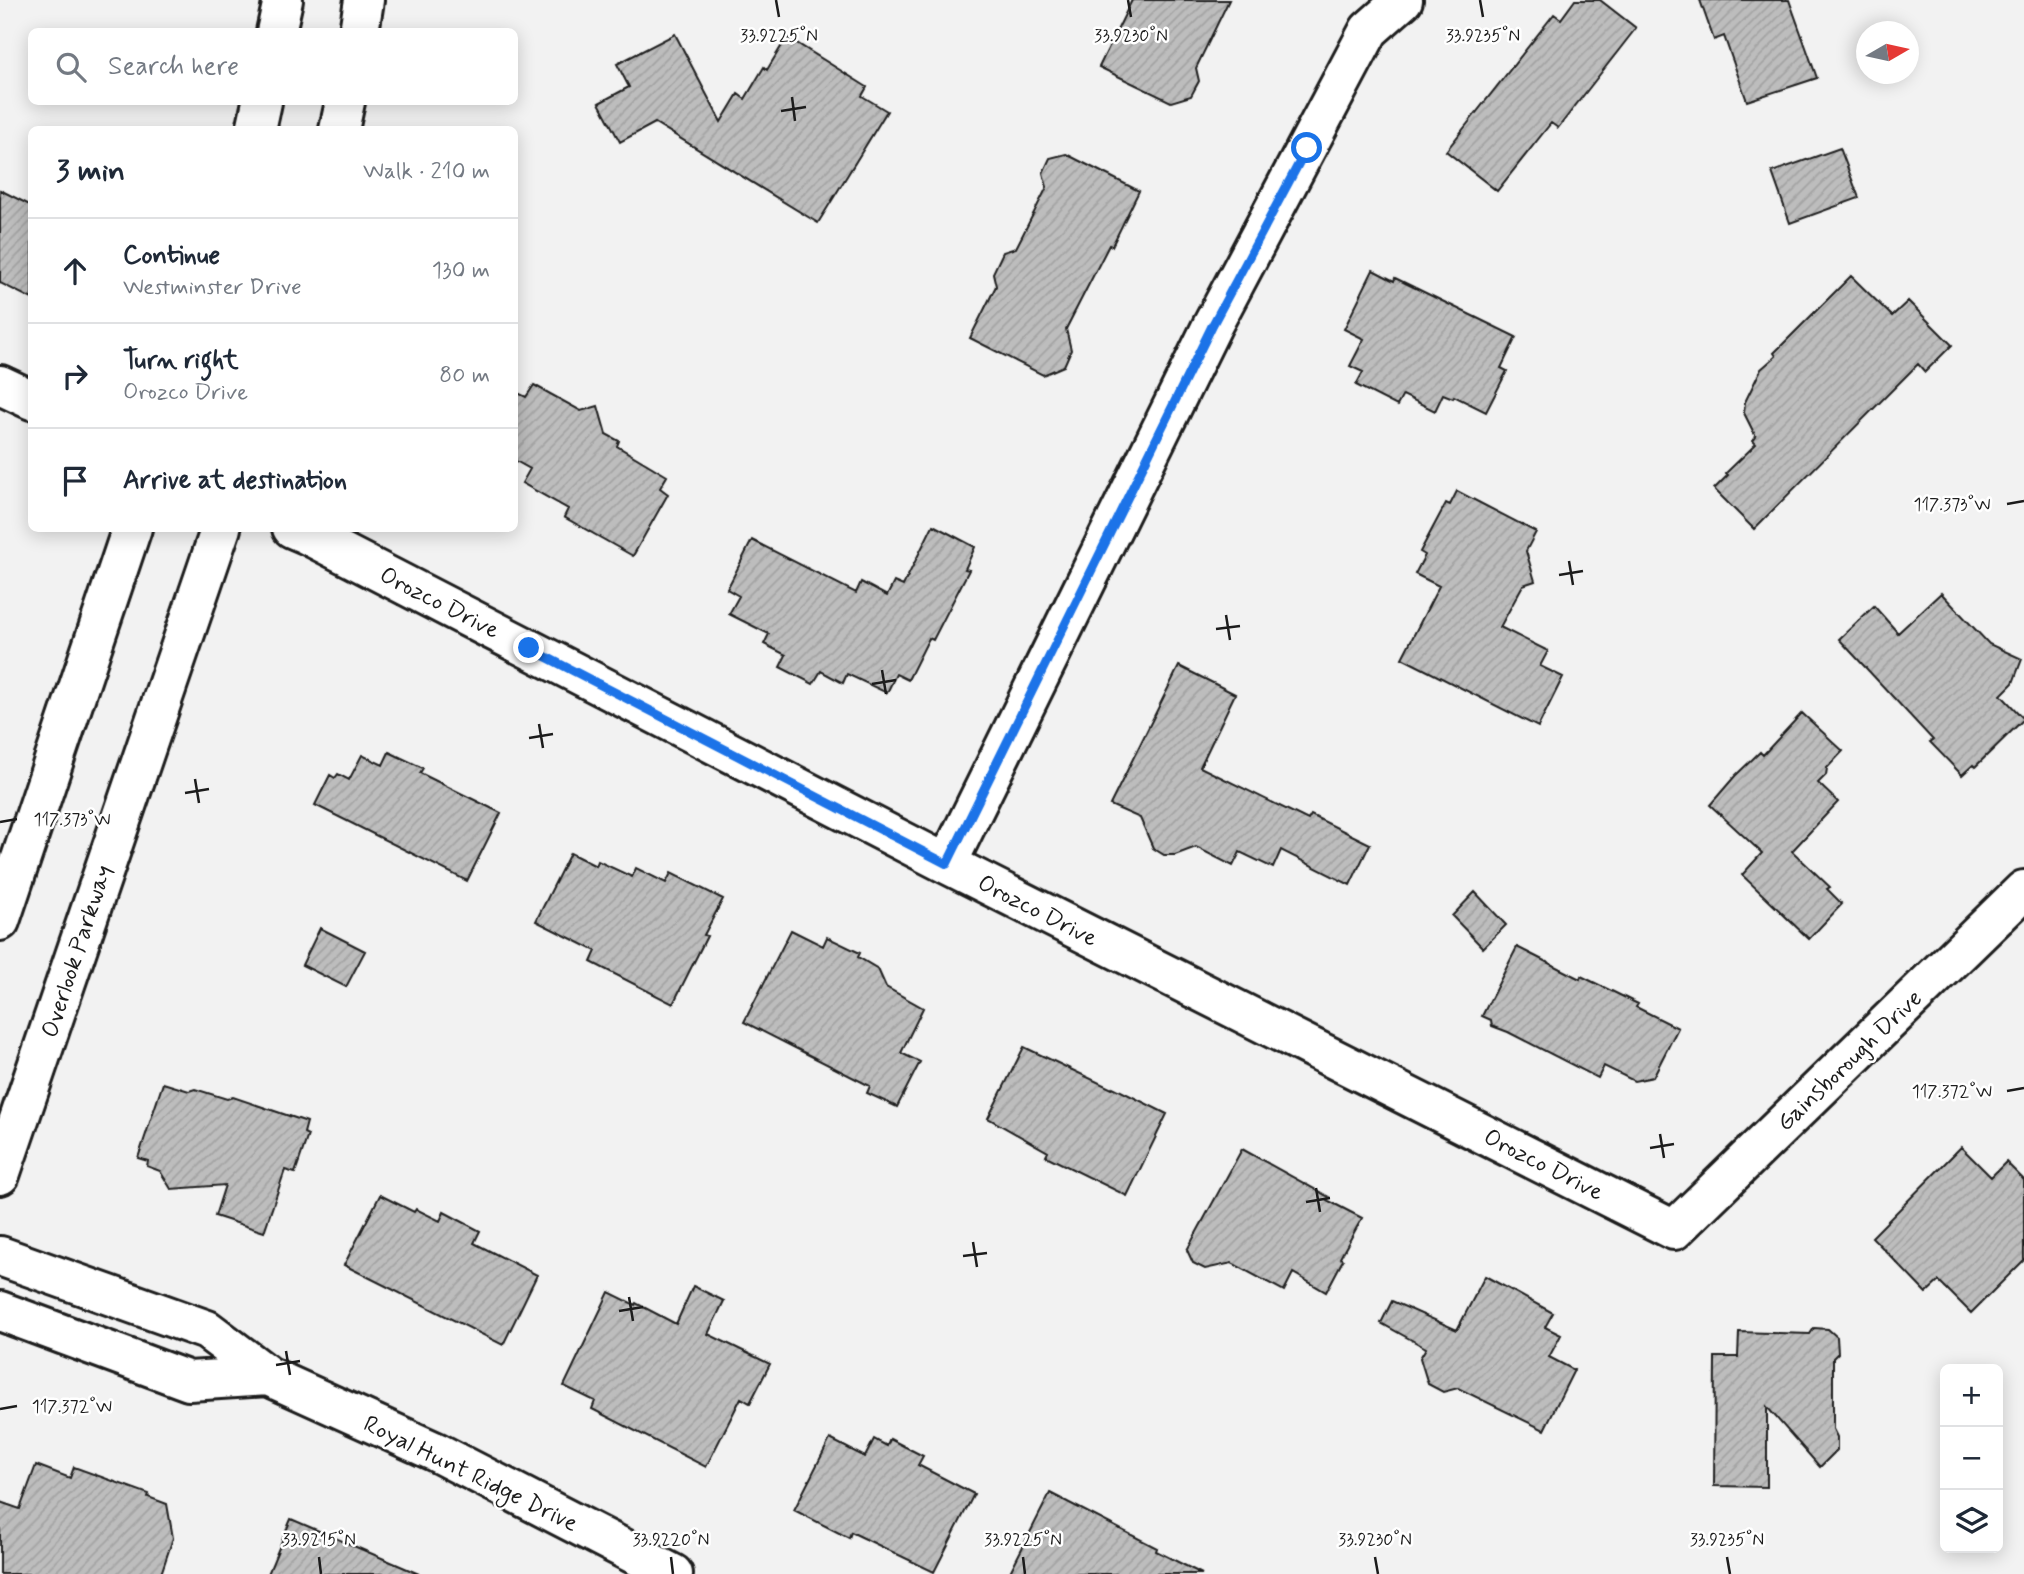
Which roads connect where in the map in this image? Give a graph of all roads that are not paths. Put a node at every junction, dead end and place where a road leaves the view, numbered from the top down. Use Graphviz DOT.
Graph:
graph roads {
  1 [pos="283,0"];
  2 [pos="364,0"];
  3 [pos="1403,0"];
  4 [pos="277,28"];
  5 [pos="360,28"];
  6 [pos="261,105"];
  7 [pos="344,105"];
  8 [pos="257,126"];
  9 [pos="340,126"];
  10 [pos="0,384"];
  11 [pos="28,398"];
  12 [pos="131,532"];
  13 [pos="220,532"];
  14 [pos="301,532"];
  15 [pos="947,864"];
  16 [pos="2024,890"];
  17 [pos="0,921"];
  18 [pos="0,1175"];
  19 [pos="1674,1230"];
  20 [pos="0,1256"];
  21 [pos="0,1311"];
  22 [pos="268,1376"];
  23 [pos="673,1574"];
  1 -- 4 [label="street"];
  2 -- 5 [label="street"];
  3 -- 15 [label="street"];
  6 -- 8 [label="street"];
  7 -- 9 [label="street"];
  10 -- 11 [label="street"];
  12 -- 17 [label="street"];
  13 -- 18 [label="street, Overlook Parkway"];
  14 -- 15 [label="street, Orozco Drive"];
  15 -- 19 [label="street, Orozco Drive"];
  16 -- 19 [label="street, Gainsborough Drive"];
  20 -- 22 [label="street, Royal Hunt Ridge Drive"];
  21 -- 22 [label="street, Royal Hunt Ridge Drive"];
  22 -- 23 [label="street, Royal Hunt Ridge Drive"];
}
